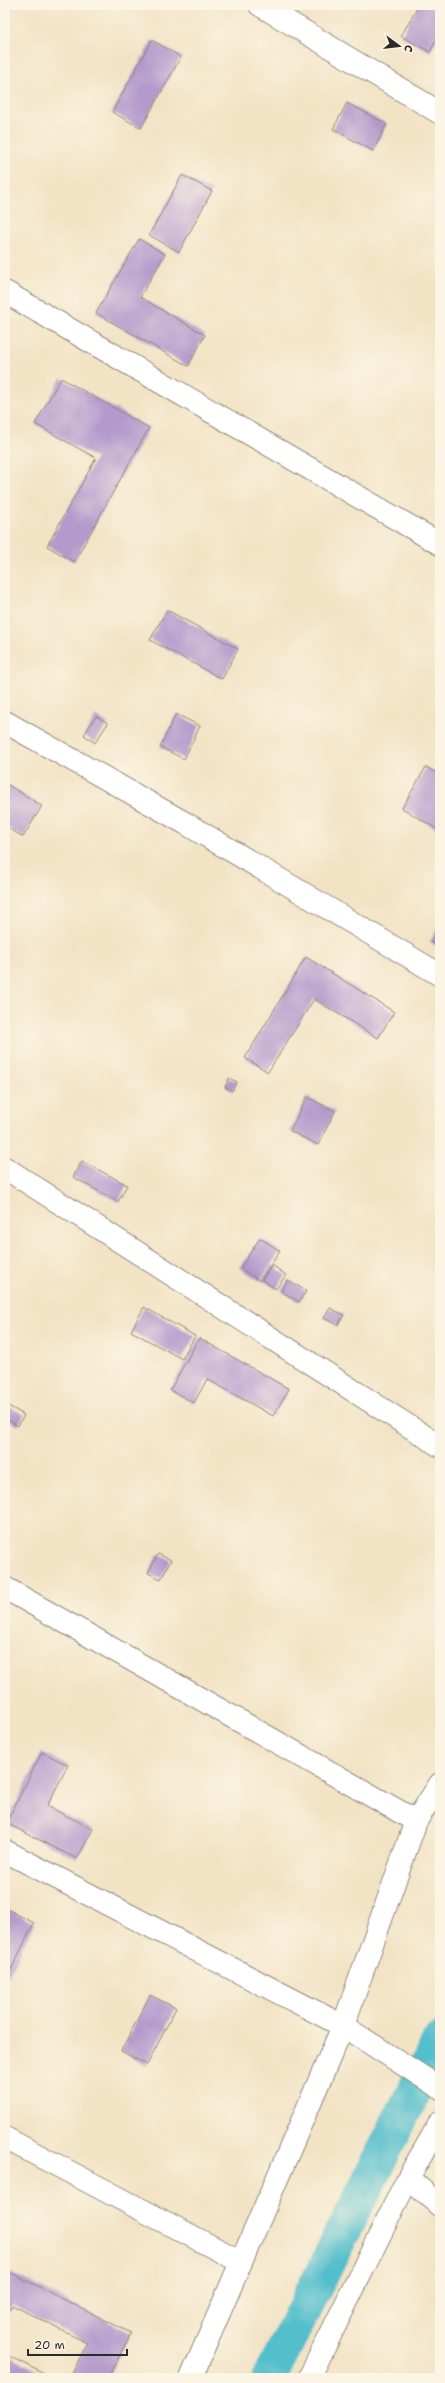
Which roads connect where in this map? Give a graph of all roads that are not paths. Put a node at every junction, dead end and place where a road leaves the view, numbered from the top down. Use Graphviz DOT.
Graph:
graph roads {
  1 [pos="260,5"];
  2 [pos="440,113"];
  3 [pos="5,292"];
  4 [pos="440,544"];
  5 [pos="5,722"];
  6 [pos="440,975"];
  7 [pos="5,1168"];
  8 [pos="440,1446"];
  9 [pos="5,1588"];
  10 [pos="440,1784"];
  11 [pos="416,1821"];
  12 [pos="5,1851"];
  13 [pos="343,2026"];
  14 [pos="440,2088"];
  15 [pos="440,2123"];
  16 [pos="5,2138"];
  17 [pos="408,2178"];
  18 [pos="440,2206"];
  19 [pos="241,2262"];
  20 [pos="191,2378"];
  21 [pos="309,2378"];
  1 -- 2 [label="street"];
  3 -- 4 [label="street"];
  5 -- 6 [label="street"];
  7 -- 8 [label="street"];
  9 -- 11 [label="street"];
  10 -- 11 [label="street"];
  11 -- 13 [label="street"];
  12 -- 13 [label="street"];
  13 -- 14 [label="street"];
  13 -- 19 [label="street"];
  15 -- 17 [label="street"];
  16 -- 19 [label="street"];
  17 -- 18 [label="street"];
  17 -- 21 [label="street"];
  19 -- 20 [label="street"];
}
